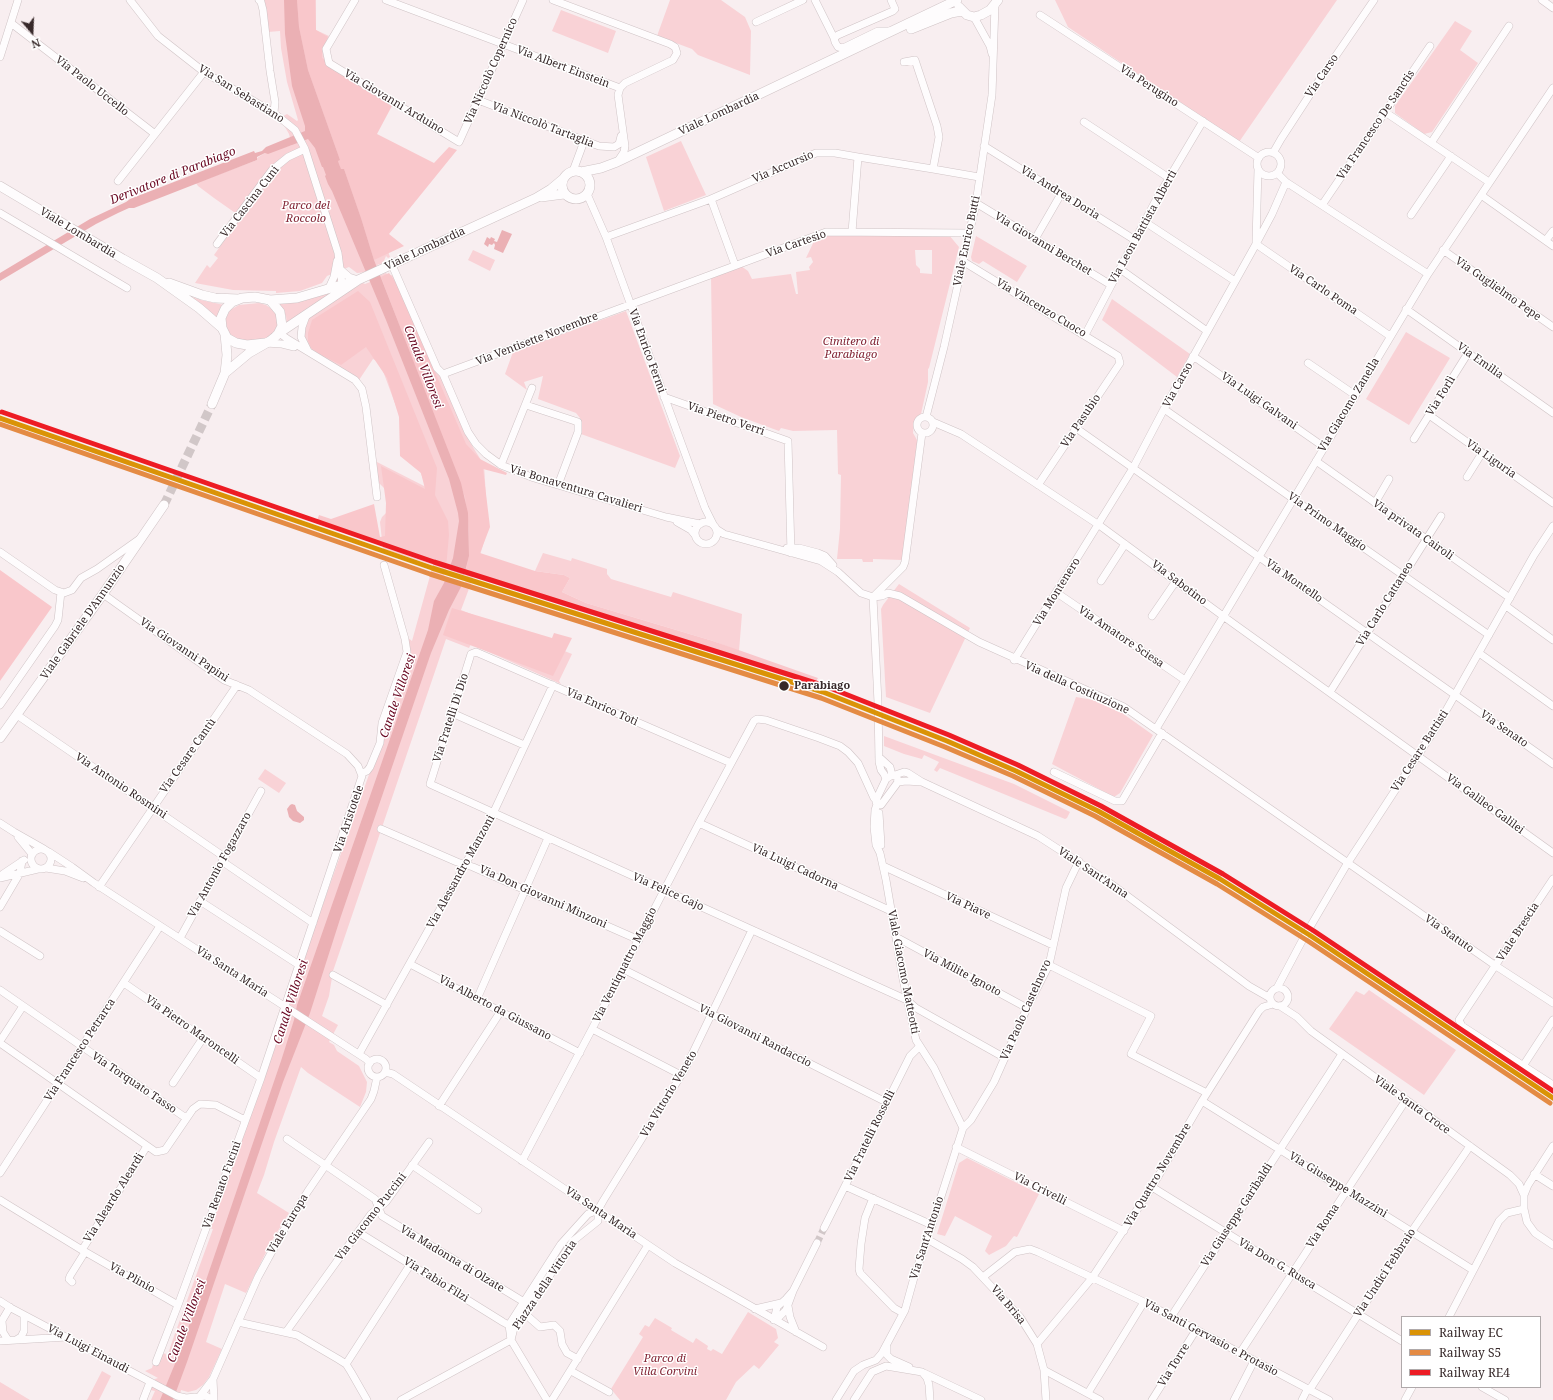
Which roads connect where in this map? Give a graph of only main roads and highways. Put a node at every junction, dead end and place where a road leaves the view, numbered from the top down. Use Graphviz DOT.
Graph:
graph roads {
  1 [pos="957,0"];
  2 [pos="997,2"];
  3 [pos="962,11"];
  4 [pos="837,58"];
  5 [pos="601,168"];
  6 [pos="577,172"];
  7 [pos="563,179"];
  8 [pos="589,182"];
  9 [pos="0,186"];
  10 [pos="564,194"];
  11 [pos="536,198"];
  12 [pos="157,278"];
  13 [pos="361,279"];
  14 [pos="240,299"];
  15 [pos="270,300"];
  16 [pos="223,331"];
  17 [pos="279,333"];
  18 [pos="265,343"];
  19 [pos="225,373"];
  20 [pos="212,404"];
  21 [pos="164,506"];
  22 [pos="0,738"];
  1 -- 3 [label="main road"];
  1 -- 4 [label="main road, Viale Lombardia"];
  2 -- 3 [label="main road"];
  3 -- 4 [label="main road, Viale Lombardia"];
  4 -- 5 [label="main road, Viale Lombardia"];
  5 -- 6 [label="main road, Viale Lombardia"];
  5 -- 8 [label="main road, Viale Lombardia"];
  6 -- 7 [label="main road, Viale Lombardia"];
  6 -- 8 [label="main road"];
  7 -- 10 [label="main road"];
  7 -- 11 [label="main road, Viale Lombardia"];
  8 -- 10 [label="main road, Viale Lombardia"];
  9 -- 12 [label="main road, Viale Lombardia"];
  10 -- 11 [label="main road, Viale Lombardia"];
  11 -- 13 [label="main road, Viale Lombardia"];
  12 -- 14 [label="main road, Viale Lombardia"];
  12 -- 16 [label="main road, Viale Lombardia"];
  13 -- 15 [label="main road, Viale Lombardia"];
  13 -- 17 [label="main road, Viale Lombardia"];
  14 -- 15 [label="main road, Viale Lombardia"];
  14 -- 16 [label="main road"];
  15 -- 17 [label="main road"];
  16 -- 18 [label="main road, Viale Lombardia"];
  16 -- 19 [label="main road"];
  17 -- 18 [label="main road, Viale Lombardia"];
  18 -- 19 [label="main road"];
  19 -- 20 [label="main road"];
  21 -- 22 [label="main road, Viale Gabriele D'Annunzio"];
}
